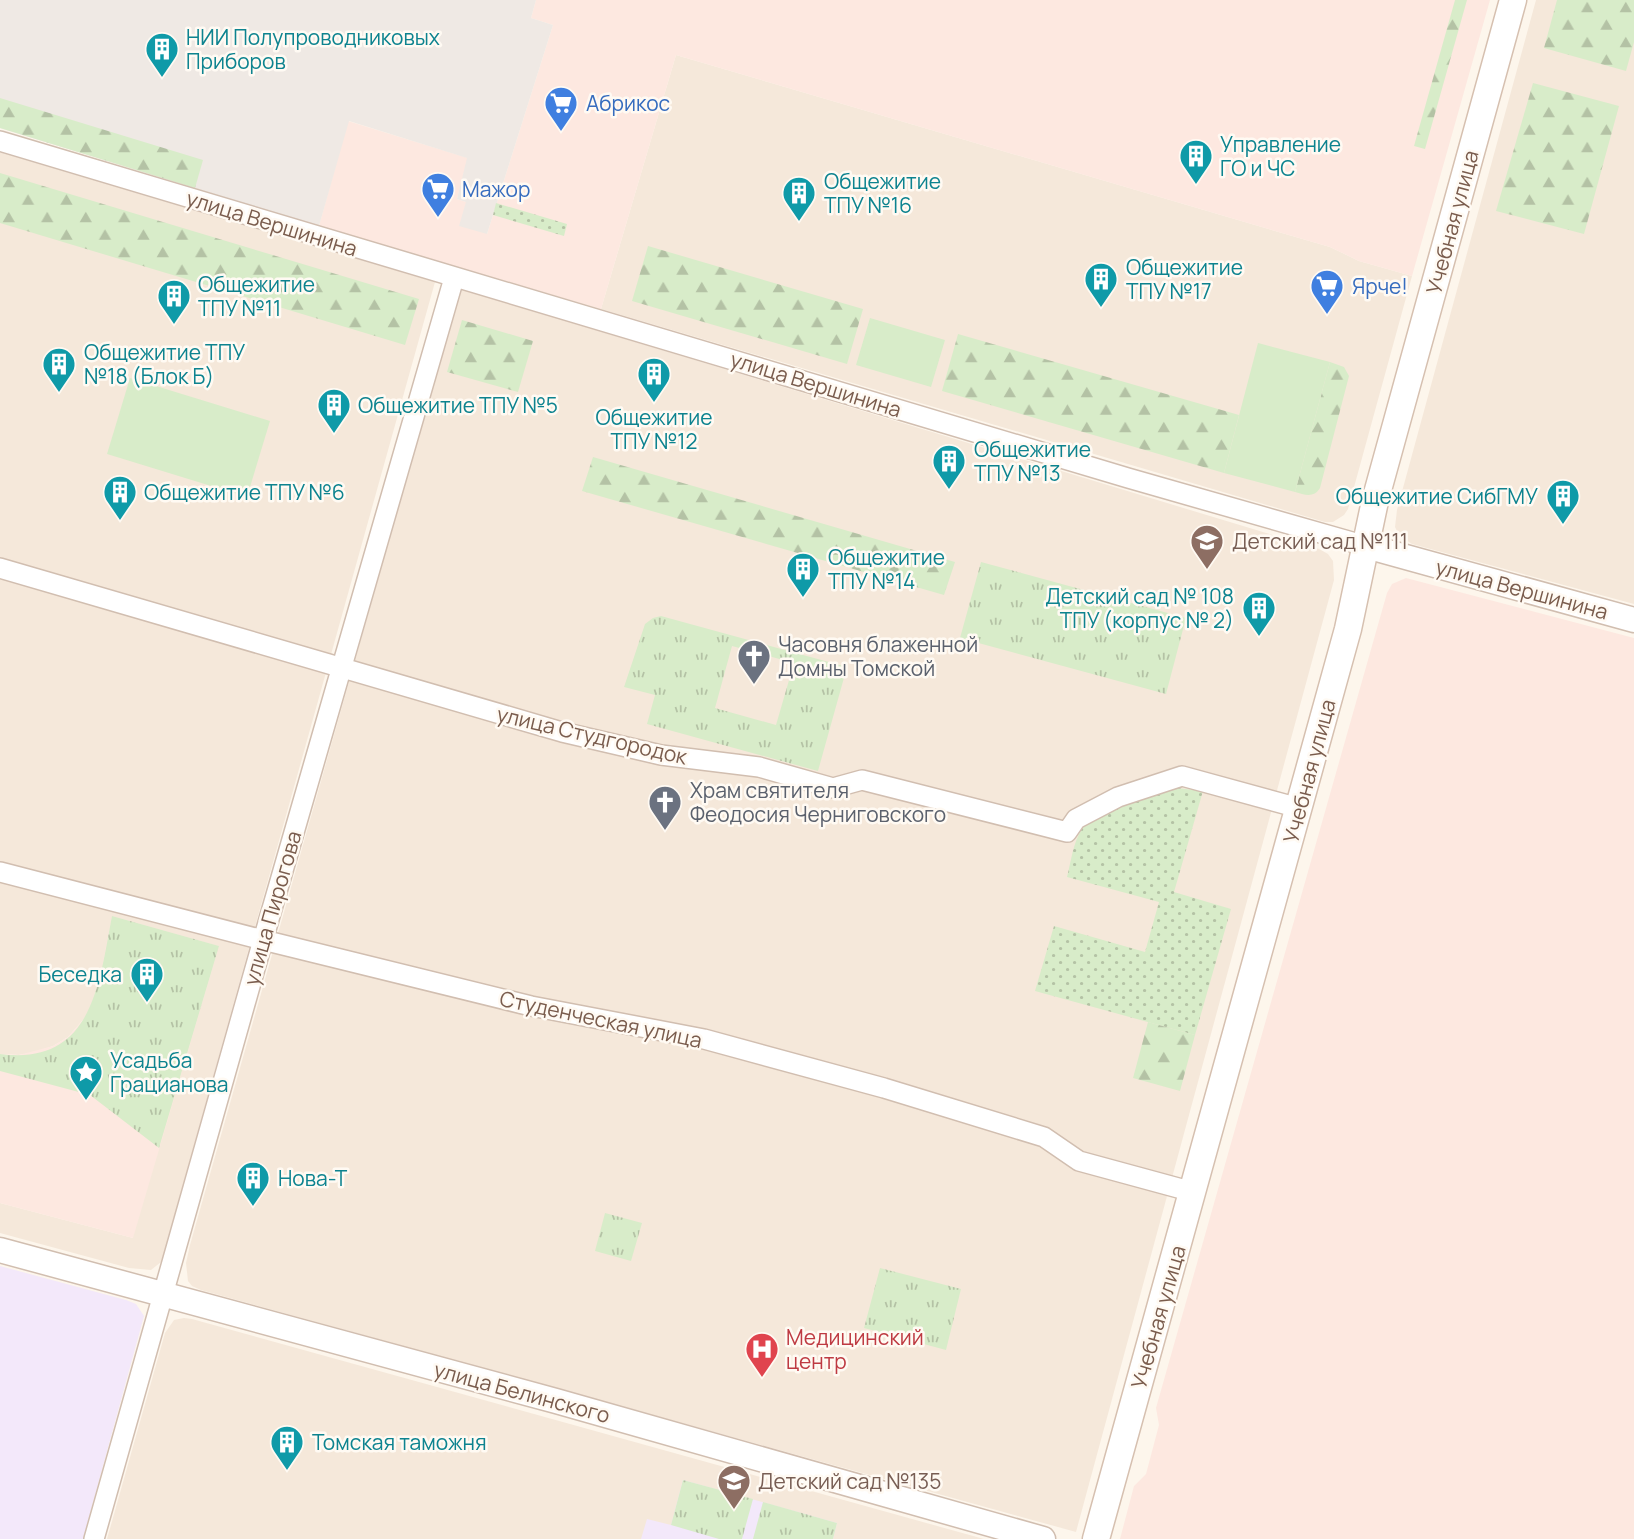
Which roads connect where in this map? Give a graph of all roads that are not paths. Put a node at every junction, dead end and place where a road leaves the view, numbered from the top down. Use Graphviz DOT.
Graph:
graph roads {
  1 [pos="1513,0"];
  2 [pos="0,141"];
  3 [pos="454,278"];
  4 [pos="1366,546"];
  5 [pos="0,568"];
  6 [pos="1634,620"];
  7 [pos="341,668"];
  8 [pos="1299,808"];
  9 [pos="0,872"];
  10 [pos="262,940"];
  11 [pos="1193,1192"];
  12 [pos="0,1250"];
  13 [pos="162,1295"];
  14 [pos="94,1539"];
  15 [pos="1043,1539"];
  16 [pos="1096,1539"];
  1 -- 4 [label="main road, Учебная улица"];
  2 -- 3 [label="street, улица Вершинина"];
  3 -- 4 [label="street, улица Вершинина"];
  3 -- 7 [label="street, улица Пирогова"];
  4 -- 6 [label="street, улица Вершинина"];
  4 -- 8 [label="main road, Учебная улица"];
  5 -- 7 [label="street, улица Студгородок"];
  7 -- 8 [label="street, улица Студгородок"];
  7 -- 10 [label="street, улица Пирогова"];
  8 -- 11 [label="main road, Учебная улица"];
  9 -- 10 [label="street, Студенческая улица"];
  10 -- 11 [label="street, Студенческая улица"];
  10 -- 13 [label="street, улица Пирогова"];
  11 -- 16 [label="main road, Учебная улица"];
  12 -- 13 [label="street, улица Белинского"];
  13 -- 14 [label="street, улица Пирогова"];
  13 -- 15 [label="street, улица Белинского"];
}
